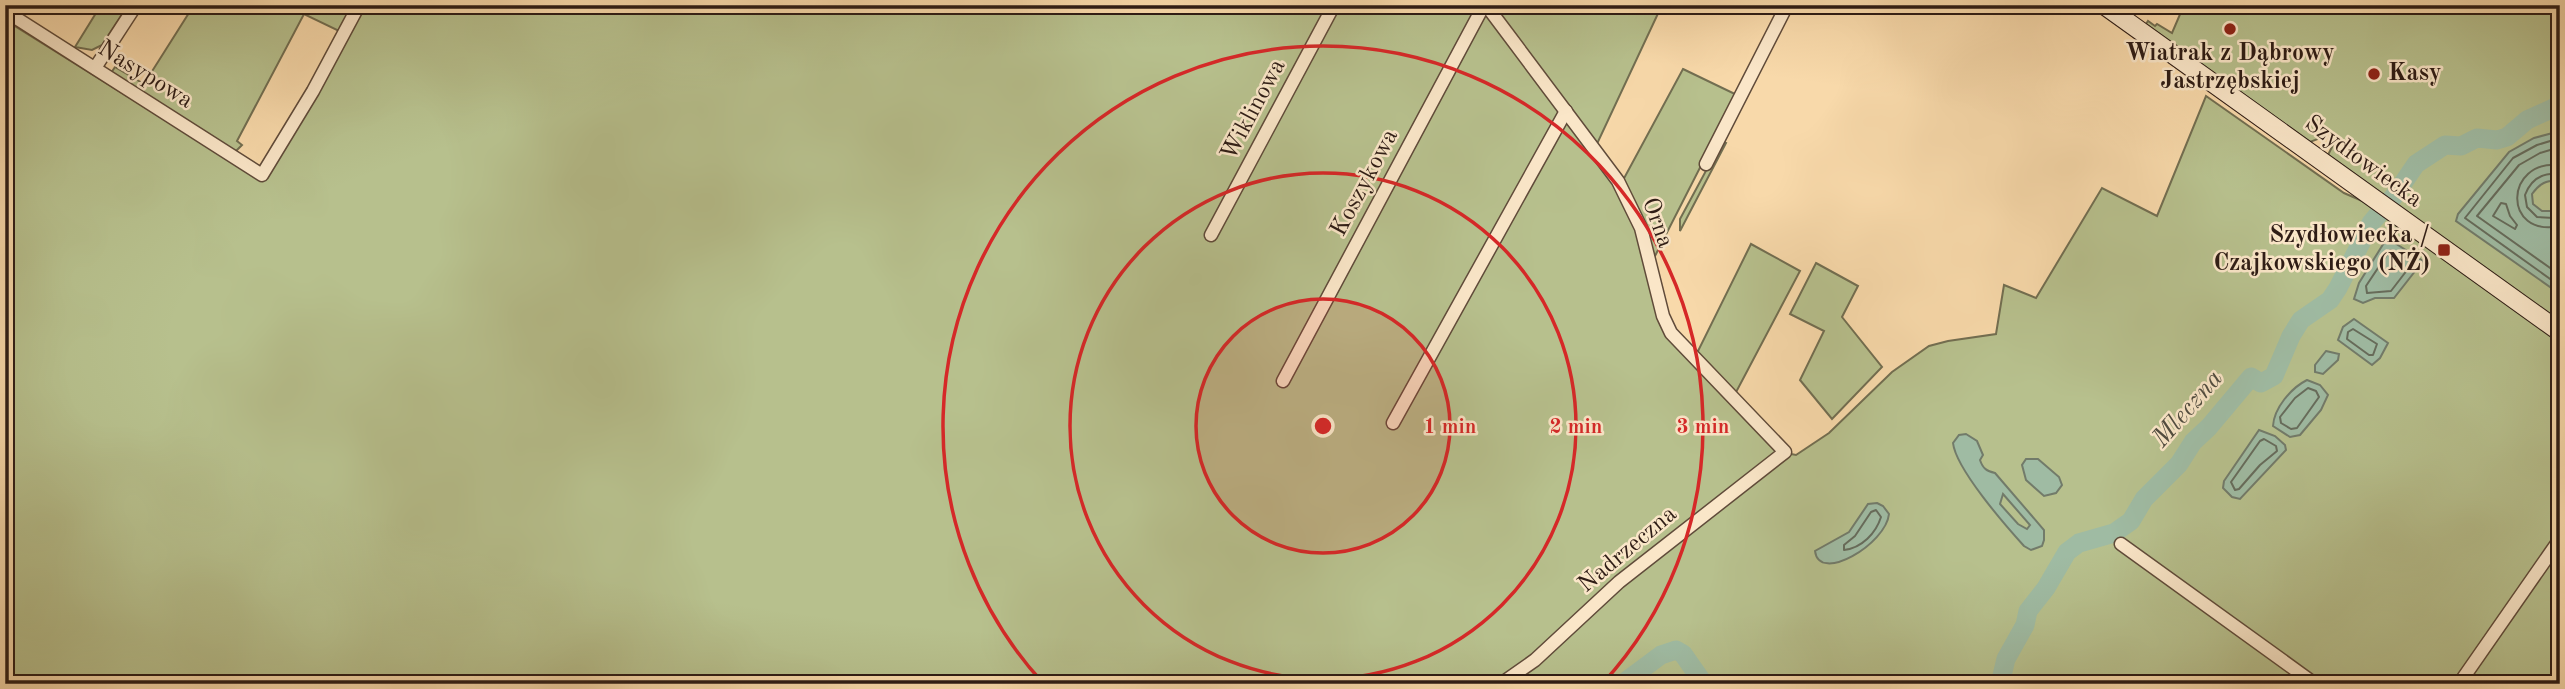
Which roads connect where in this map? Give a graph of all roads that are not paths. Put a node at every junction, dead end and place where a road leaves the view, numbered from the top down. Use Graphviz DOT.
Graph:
graph roads {
  1 [pos="135,5"];
  2 [pos="359,5"];
  3 [pos="1334,5"];
  4 [pos="1485,5"];
  5 [pos="1787,5"];
  6 [pos="2104,5"];
  7 [pos="5,11"];
  8 [pos="95,68"];
  9 [pos="1566,111"];
  10 [pos="1706,164"];
  11 [pos="1210,235"];
  12 [pos="2560,332"];
  13 [pos="1283,382"];
  14 [pos="1394,422"];
  15 [pos="1785,452"];
  16 [pos="2560,539"];
  17 [pos="2121,544"];
  18 [pos="1501,684"];
  19 [pos="2315,684"];
  20 [pos="2459,684"];
  1 -- 8 [label="street"];
  2 -- 8 [label="street, Nasypowa"];
  3 -- 11 [label="street, Wiklinowa"];
  4 -- 9 [label="street, Orna"];
  4 -- 13 [label="street, Koszykowa"];
  5 -- 10 [label="street"];
  6 -- 12 [label="street, Szydłowiecka"];
  7 -- 8 [label="street, Nasypowa"];
  9 -- 14 [label="street"];
  9 -- 15 [label="street, Orna"];
  15 -- 18 [label="street, Nadrzeczna"];
  16 -- 20 [label="street"];
  17 -- 19 [label="street"];
}
